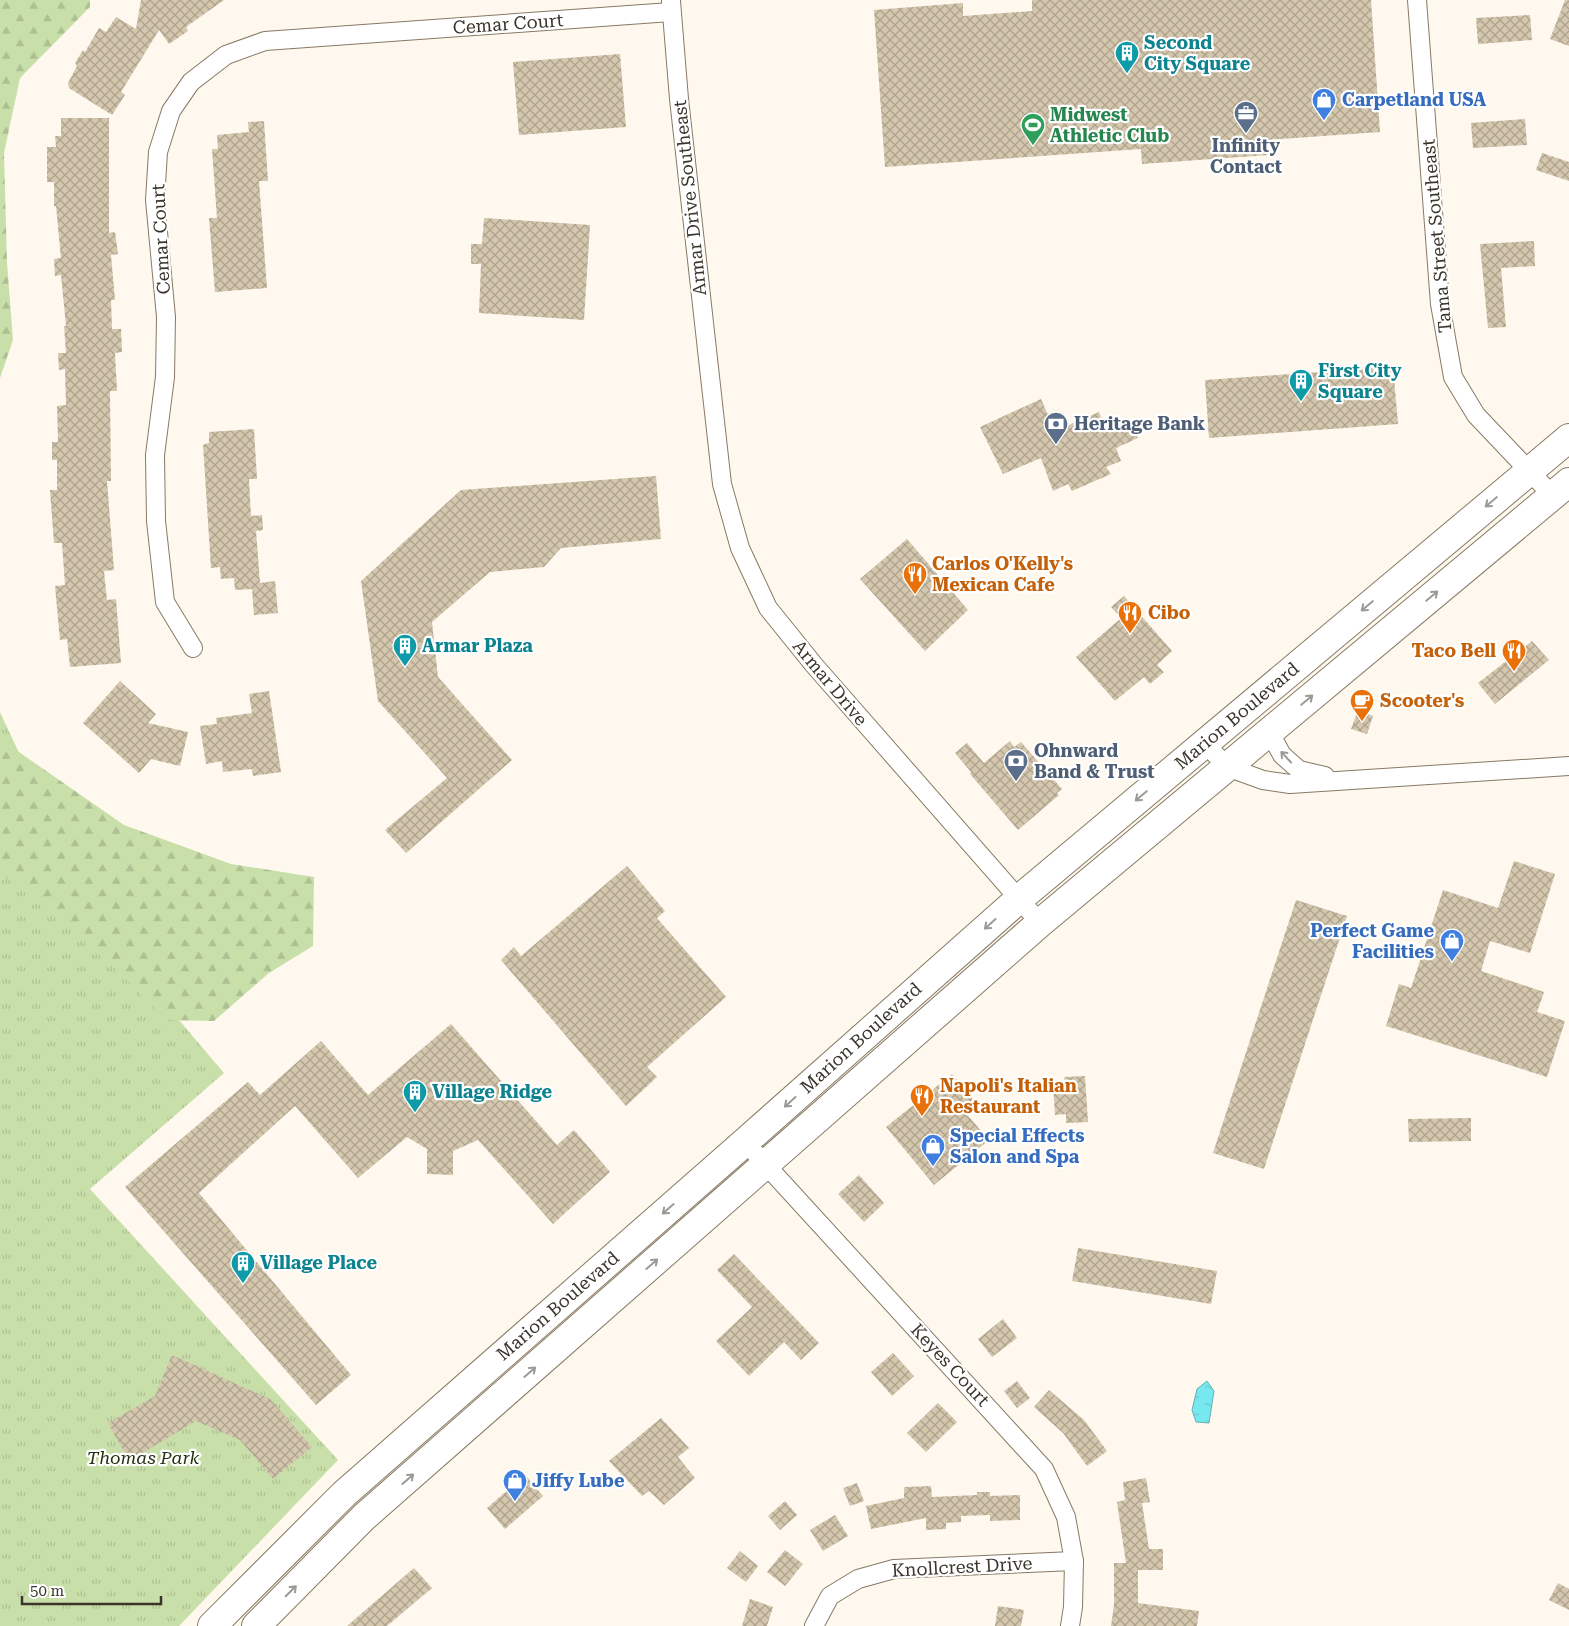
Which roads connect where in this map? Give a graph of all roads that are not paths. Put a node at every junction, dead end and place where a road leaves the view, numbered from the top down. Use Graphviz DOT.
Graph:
graph roads {
  1 [pos="1417,0"];
  2 [pos="671,6"];
  3 [pos="712,396"];
  4 [pos="1569,438"];
  5 [pos="1529,470"];
  6 [pos="1561,489"];
  7 [pos="193,648"];
  8 [pos="1269,731"];
  9 [pos="1205,743"];
  10 [pos="1569,766"];
  11 [pos="1227,767"];
  12 [pos="1345,780"];
  13 [pos="1019,899"];
  14 [pos="1040,923"];
  15 [pos="745,1142"];
  16 [pos="765,1164"];
  17 [pos="1074,1561"];
  18 [pos="212,1626"];
  19 [pos="256,1626"];
  20 [pos="814,1626"];
  21 [pos="1070,1626"];
  1 -- 5 [label="street, Tama Street Southeast"];
  2 -- 3 [label="street, Armar Drive Southeast"];
  2 -- 7 [label="street, Cemar Court"];
  3 -- 13 [label="street, Armar Drive"];
  4 -- 5 [label="main road, Marion Boulevard"];
  5 -- 6 [label="street, Tama Street Southeast"];
  5 -- 9 [label="main road, Marion Boulevard, one-way"];
  8 -- 6 [label="main road, Marion Boulevard, one-way"];
  8 -- 11 [label="main road, Marion Boulevard"];
  12 -- 8 [label="street, one-way"];
  9 -- 11 [label="street"];
  9 -- 13 [label="main road, Marion Boulevard, one-way"];
  10 -- 12 [label="street"];
  11 -- 12 [label="street"];
  11 -- 14 [label="main road, Marion Boulevard"];
  13 -- 14 [label="street, Armar Drive"];
  13 -- 15 [label="main road, Marion Boulevard, one-way"];
  14 -- 16 [label="main road, Marion Boulevard"];
  15 -- 16 [label="street, Keyes Court"];
  15 -- 18 [label="main road, Marion Boulevard, one-way"];
  16 -- 17 [label="street, Keyes Court"];
  19 -- 16 [label="main road, Marion Boulevard, one-way"];
  17 -- 20 [label="street, Knollcrest Drive"];
  17 -- 21 [label="street, Keyes Court"];
}
